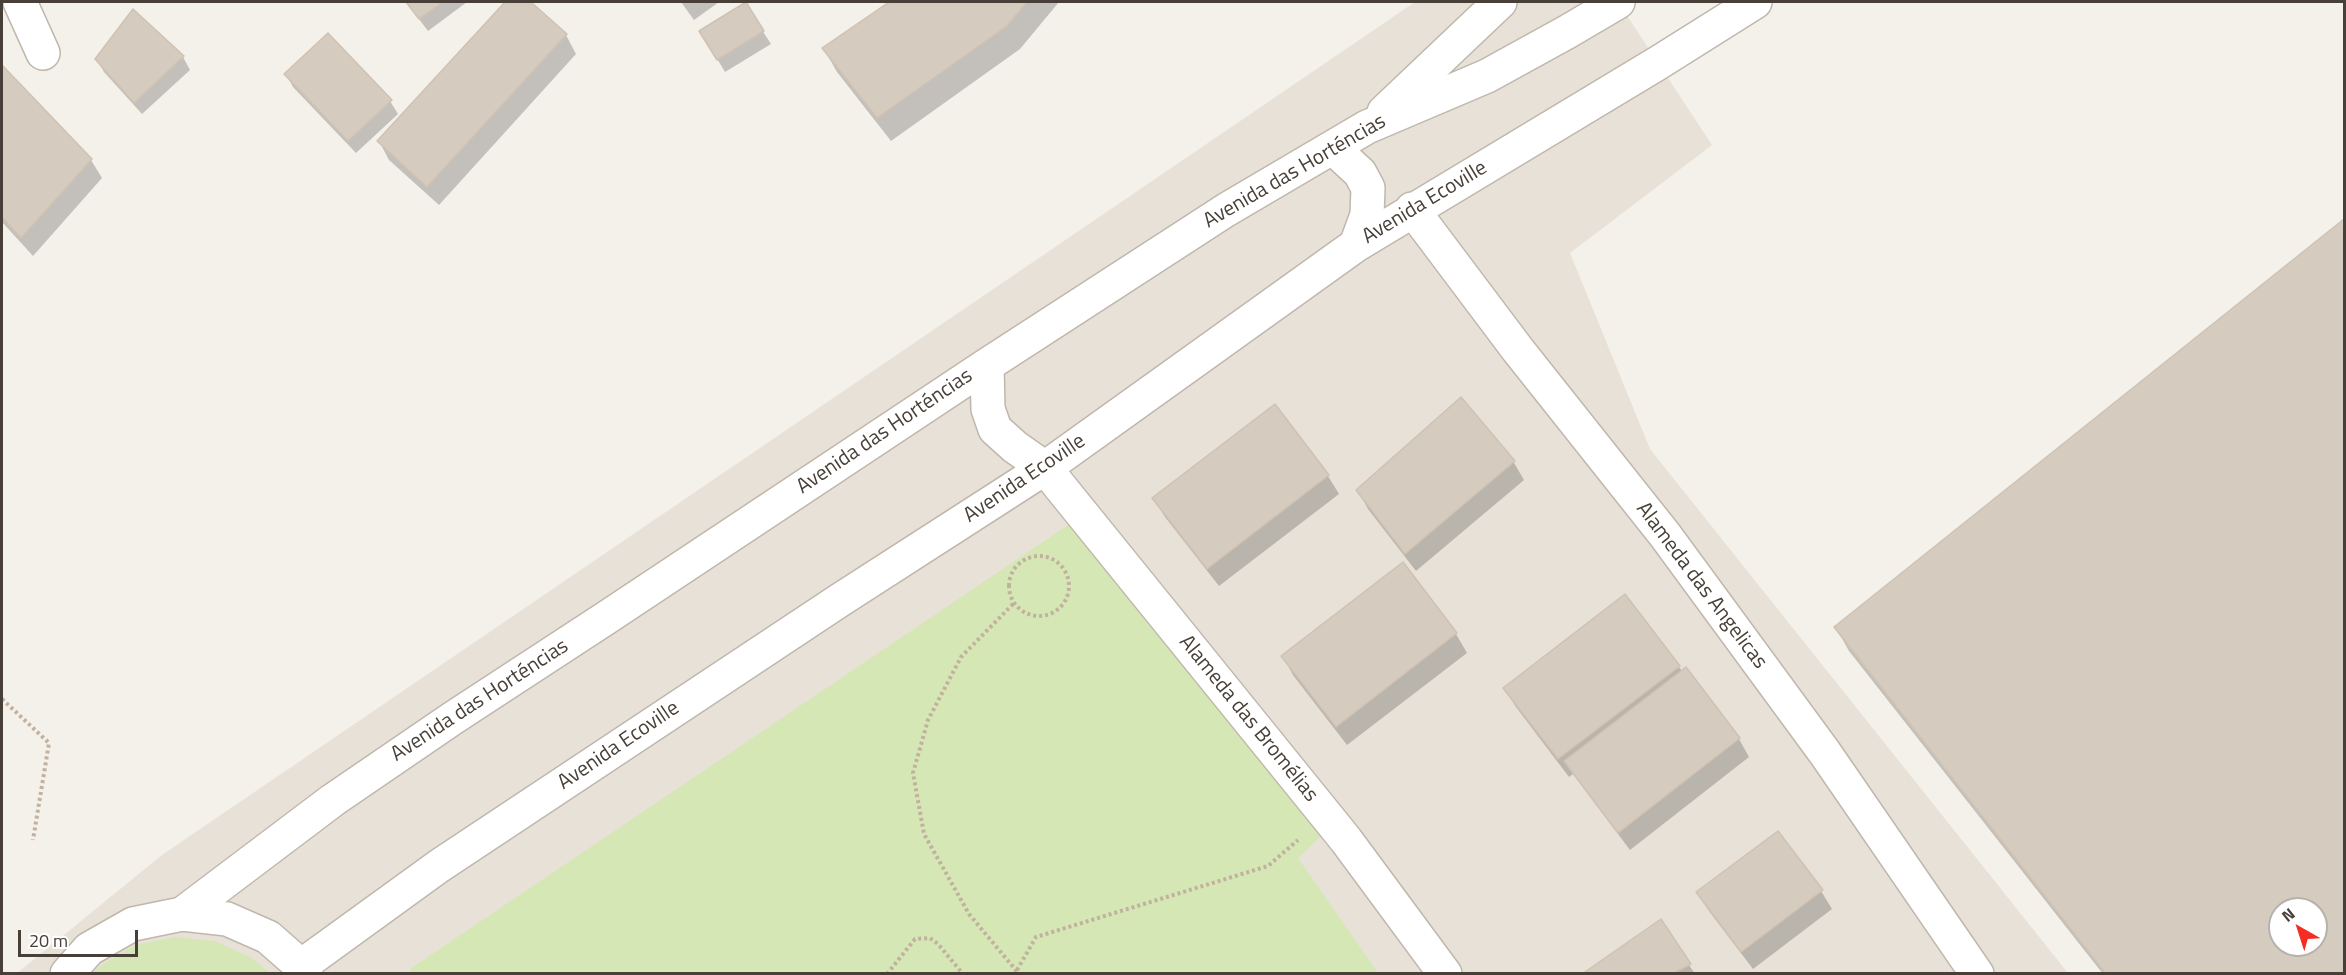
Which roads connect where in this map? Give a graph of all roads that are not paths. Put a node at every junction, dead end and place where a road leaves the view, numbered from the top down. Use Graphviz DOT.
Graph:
graph roads {
  1 [pos="20,2"];
  2 [pos="1500,2"];
  3 [pos="1618,2"];
  4 [pos="1751,2"];
  5 [pos="43,53"];
  6 [pos="1368,127"];
  7 [pos="1333,148"];
  8 [pos="1413,209"];
  9 [pos="1356,245"];
  10 [pos="987,364"];
  11 [pos="1045,468"];
  12 [pos="182,914"];
  13 [pos="304,970"];
  14 [pos="67,974"];
  15 [pos="1445,974"];
  16 [pos="1977,974"];
  1 -- 5 [label="street"];
  2 -- 6 [label="street"];
  3 -- 6 [label="street, Avenida das Horténcias"];
  4 -- 8 [label="street, Avenida Ecoville"];
  6 -- 7 [label="street, Avenida das Horténcias"];
  7 -- 9 [label="street"];
  7 -- 10 [label="street, Avenida das Horténcias"];
  8 -- 9 [label="street, Avenida Ecoville"];
  8 -- 16 [label="street, Alameda das Angelicas"];
  9 -- 11 [label="street, Avenida Ecoville"];
  10 -- 11 [label="street, Alameda das Bromélias"];
  10 -- 12 [label="street, Avenida das Horténcias"];
  11 -- 13 [label="street, Avenida Ecoville"];
  11 -- 15 [label="street, Alameda das Bromélias"];
  12 -- 13 [label="street, Avenida das Horténcias"];
  12 -- 14 [label="street, Avenida das Horténcias"];
}
